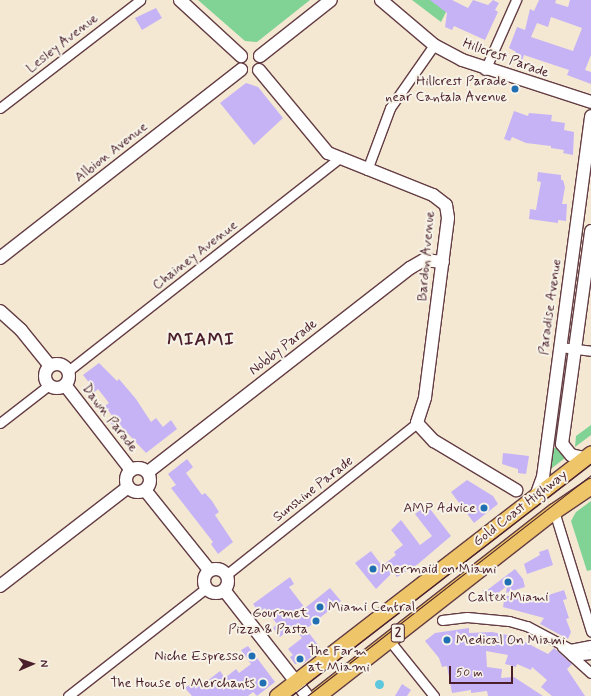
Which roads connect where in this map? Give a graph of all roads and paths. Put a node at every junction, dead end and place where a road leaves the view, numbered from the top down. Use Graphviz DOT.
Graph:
graph roads {
  1 [pos="140,0"];
  2 [pos="180,0"];
  3 [pos="331,0"];
  4 [pos="381,0"];
  5 [pos="516,0"];
  6 [pos="434,45"];
  7 [pos="241,56"];
  8 [pos="260,56"];
  9 [pos="241,70"];
  10 [pos="259,70"];
  11 [pos="486,70"];
  12 [pos="591,102"];
  13 [pos="0,108"];
  14 [pos="591,116"];
  15 [pos="338,159"];
  16 [pos="367,170"];
  17 [pos="591,231"];
  18 [pos="0,258"];
  19 [pos="443,262"];
  20 [pos="0,311"];
  21 [pos="560,346"];
  22 [pos="576,349"];
  23 [pos="591,351"];
  24 [pos="50,366"];
  25 [pos="68,371"];
  26 [pos="49,385"];
  27 [pos="65,385"];
  28 [pos="0,423"];
  29 [pos="417,423"];
  30 [pos="547,443"];
  31 [pos="562,444"];
  32 [pos="587,456"];
  33 [pos="131,470"];
  34 [pos="148,472"];
  35 [pos="591,486"];
  36 [pos="128,487"];
  37 [pos="146,490"];
  38 [pos="516,490"];
  39 [pos="533,500"];
  40 [pos="554,511"];
  41 [pos="209,570"];
  42 [pos="226,575"];
  43 [pos="0,586"];
  44 [pos="206,588"];
  45 [pos="224,590"];
  46 [pos="442,620"];
  47 [pos="591,631"];
  48 [pos="389,640"];
  49 [pos="560,644"];
  50 [pos="591,645"];
  51 [pos="591,654"];
  52 [pos="572,656"];
  53 [pos="591,673"];
  54 [pos="296,682"];
  55 [pos="68,696"];
  56 [pos="277,696"];
  57 [pos="307,696"];
  58 [pos="317,696"];
  59 [pos="434,696"];
  1 -- 13 [label="street, Lesley Avenue"];
  2 -- 7 [label="street"];
  3 -- 8 [label="street"];
  4 -- 6 [label="street, Hillcrest Parade"];
  5 -- 11 [label="street"];
  6 -- 11 [label="street, Hillcrest Parade"];
  6 -- 16 [label="street"];
  7 -- 8 [label="street"];
  7 -- 9 [label="street"];
  8 -- 10 [label="street"];
  9 -- 10 [label="street"];
  9 -- 18 [label="street, Albion Avenue"];
  10 -- 15 [label="street, Bardon Avenue"];
  11 -- 12 [label="street, Hillcrest Parade"];
  14 -- 21 [label="street, Paradise Avenue"];
  15 -- 16 [label="street, Bardon Avenue"];
  15 -- 25 [label="street, Chainey Avenue"];
  16 -- 19 [label="street, Bardon Avenue"];
  17 -- 22 [label="street"];
  19 -- 29 [label="street, Bardon Avenue"];
  19 -- 34 [label="street, Nobby Parade"];
  20 -- 24 [label="street"];
  21 -- 22 [label="street"];
  21 -- 30 [label="street, Paradise Avenue"];
  22 -- 23 [label="street"];
  22 -- 31 [label="street"];
  24 -- 25 [label="street"];
  24 -- 26 [label="street"];
  25 -- 27 [label="street"];
  26 -- 27 [label="street"];
  26 -- 28 [label="street"];
  27 -- 33 [label="street, Dawn Parade"];
  29 -- 38 [label="street"];
  29 -- 42 [label="street, Sunshine Parade"];
  30 -- 31 [label="street"];
  30 -- 39 [label="street, Paradise Avenue"];
  31 -- 32 [label="street"];
  32 -- 39 [label="highway, Gold Coast Highway / 2"];
  33 -- 34 [label="street"];
  33 -- 36 [label="street"];
  34 -- 37 [label="street"];
  35 -- 40 [label="highway, Gold Coast Highway / 2"];
  36 -- 37 [label="street"];
  36 -- 43 [label="street"];
  37 -- 41 [label="street"];
  39 -- 54 [label="highway, Gold Coast Highway / 2"];
  40 -- 47 [label="street"];
  40 -- 48 [label="highway, Gold Coast Highway / 2"];
  41 -- 42 [label="street"];
  41 -- 44 [label="street"];
  42 -- 45 [label="street"];
  44 -- 45 [label="street"];
  44 -- 55 [label="street"];
  45 -- 54 [label="street"];
  46 -- 49 [label="street"];
  48 -- 58 [label="highway, Gold Coast Highway / 2"];
  48 -- 59 [label="street"];
  49 -- 50 [label="street"];
  49 -- 52 [label="street"];
  51 -- 52 [label="street"];
  52 -- 53 [label="street"];
  54 -- 56 [label="highway, Gold Coast Highway / 2"];
  54 -- 57 [label="street"];
}
